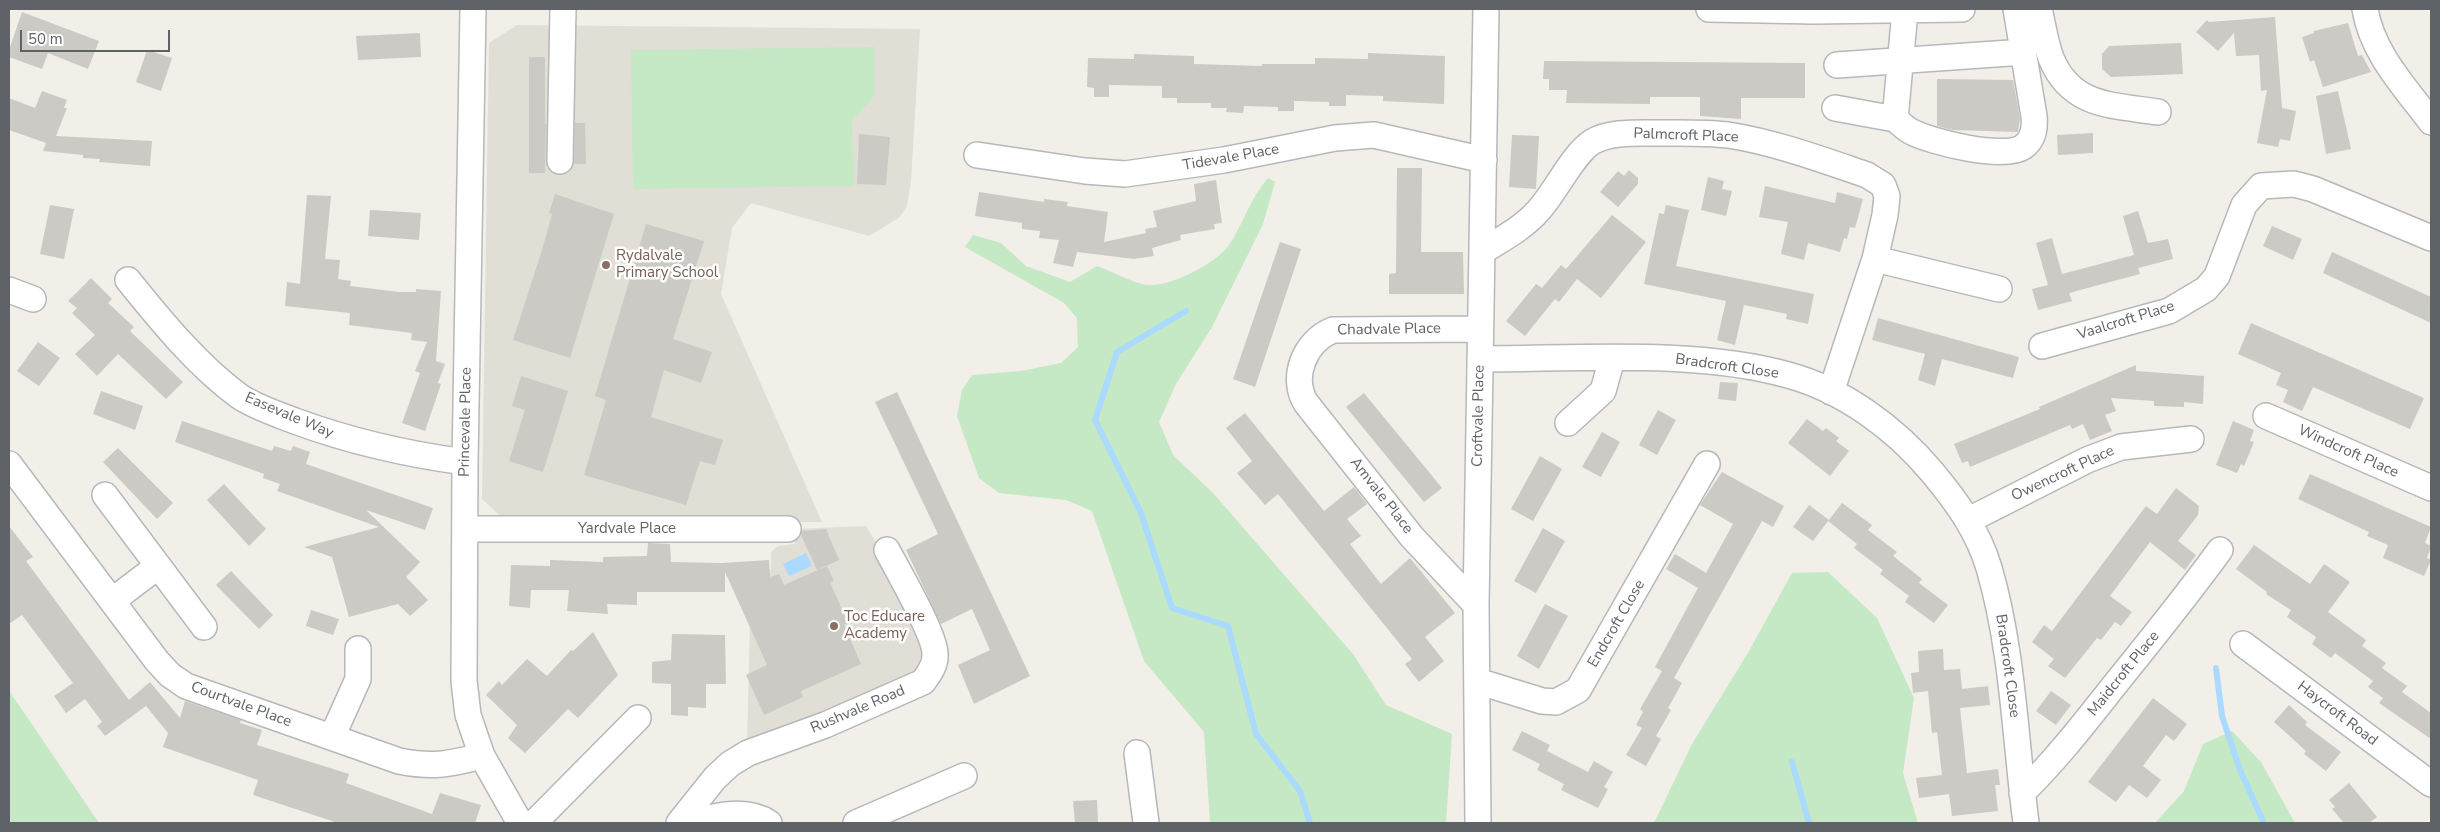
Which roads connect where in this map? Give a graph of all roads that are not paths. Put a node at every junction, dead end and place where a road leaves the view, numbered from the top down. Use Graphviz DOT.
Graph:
graph roads {
  1 [pos="473,9"];
  2 [pos="564,9"];
  3 [pos="1486,9"];
  4 [pos="1709,9"];
  5 [pos="1962,9"];
  6 [pos="2016,9"];
  7 [pos="2039,9"];
  8 [pos="2365,9"];
  9 [pos="1814,10"];
  10 [pos="1905,11"];
  11 [pos="2024,52"];
  12 [pos="1900,62"];
  13 [pos="1836,65"];
  14 [pos="1836,108"];
  15 [pos="2158,112"];
  16 [pos="1895,119"];
  17 [pos="2431,122"];
  18 [pos="977,155"];
  19 [pos="1484,160"];
  20 [pos="560,161"];
  21 [pos="2431,238"];
  22 [pos="1483,251"];
  23 [pos="1875,259"];
  24 [pos="128,280"];
  25 [pos="1999,289"];
  26 [pos="9,290"];
  27 [pos="33,299"];
  28 [pos="1480,329"];
  29 [pos="2042,346"];
  30 [pos="1480,359"];
  31 [pos="1612,359"];
  32 [pos="1298,380"];
  33 [pos="1831,392"];
  34 [pos="2266,416"];
  35 [pos="1568,423"];
  36 [pos="2191,440"];
  37 [pos="465,462"];
  38 [pos="9,464"];
  39 [pos="1707,464"];
  40 [pos="2431,488"];
  41 [pos="105,495"];
  42 [pos="1969,520"];
  43 [pos="466,529"];
  44 [pos="788,529"];
  45 [pos="887,550"];
  46 [pos="2220,550"];
  47 [pos="158,566"];
  48 [pos="112,601"];
  49 [pos="1476,605"];
  50 [pos="204,626"];
  51 [pos="2243,644"];
  52 [pos="358,649"];
  53 [pos="1477,681"];
  54 [pos="638,718"];
  55 [pos="332,737"];
  56 [pos="1137,753"];
  57 [pos="482,756"];
  58 [pos="964,776"];
  59 [pos="2431,784"];
  60 [pos="2022,793"];
  61 [pos="520,823"];
  62 [pos="534,823"];
  63 [pos="679,823"];
  64 [pos="688,823"];
  65 [pos="769,823"];
  66 [pos="856,823"];
  67 [pos="1146,823"];
  68 [pos="1478,823"];
  69 [pos="2026,823"];
  1 -- 37 [label="street, Princevale Place"];
  2 -- 20 [label="street"];
  3 -- 19 [label="street, Croftvale Place"];
  4 -- 9 [label="street"];
  5 -- 10 [label="street"];
  6 -- 11 [label="street"];
  7 -- 15 [label="street"];
  8 -- 17 [label="street"];
  9 -- 10 [label="street"];
  10 -- 12 [label="street"];
  11 -- 12 [label="street"];
  11 -- 16 [label="street"];
  12 -- 13 [label="street"];
  12 -- 16 [label="street"];
  14 -- 16 [label="street"];
  18 -- 19 [label="street, Tidevale Place"];
  19 -- 22 [label="street, Croftvale Place"];
  21 -- 29 [label="street, Vaalcroft Place"];
  22 -- 23 [label="street, Palmcroft Place"];
  22 -- 28 [label="street, Croftvale Place"];
  23 -- 25 [label="street"];
  23 -- 33 [label="street, Palmcroft Place"];
  24 -- 37 [label="street, Easevale Way"];
  26 -- 27 [label="street"];
  28 -- 30 [label="street, Croftvale Place"];
  28 -- 32 [label="street, Chadvale Place"];
  30 -- 31 [label="street, Bradcroft Close"];
  30 -- 49 [label="street, Croftvale Place"];
  31 -- 33 [label="street, Bradcroft Close"];
  31 -- 35 [label="street"];
  32 -- 49 [label="street, Amvale Place"];
  33 -- 42 [label="street, Bradcroft Close"];
  34 -- 40 [label="street, Windcroft Place"];
  36 -- 42 [label="street, Owencroft Place"];
  37 -- 43 [label="street, Princevale Place"];
  38 -- 48 [label="street, Courtvale Place"];
  39 -- 53 [label="street, Endcroft Close"];
  41 -- 47 [label="street"];
  42 -- 60 [label="street, Bradcroft Close"];
  43 -- 44 [label="street, Yardvale Place"];
  43 -- 57 [label="street, Princevale Place"];
  45 -- 63 [label="street, Rushvale Road"];
  46 -- 60 [label="street, Maidcroft Place"];
  47 -- 48 [label="street"];
  47 -- 50 [label="street"];
  48 -- 55 [label="street, Courtvale Place"];
  49 -- 53 [label="street, Croftvale Place"];
  51 -- 59 [label="street, Haycroft Road"];
  52 -- 55 [label="street"];
  53 -- 68 [label="street, Croftvale Place"];
  54 -- 62 [label="street"];
  55 -- 57 [label="street, Courtvale Place"];
  56 -- 67 [label="street"];
  57 -- 61 [label="street, Princevale Place"];
  58 -- 66 [label="street"];
  60 -- 69 [label="street, Bradcroft Close"];
  64 -- 65 [label="street"];
}
